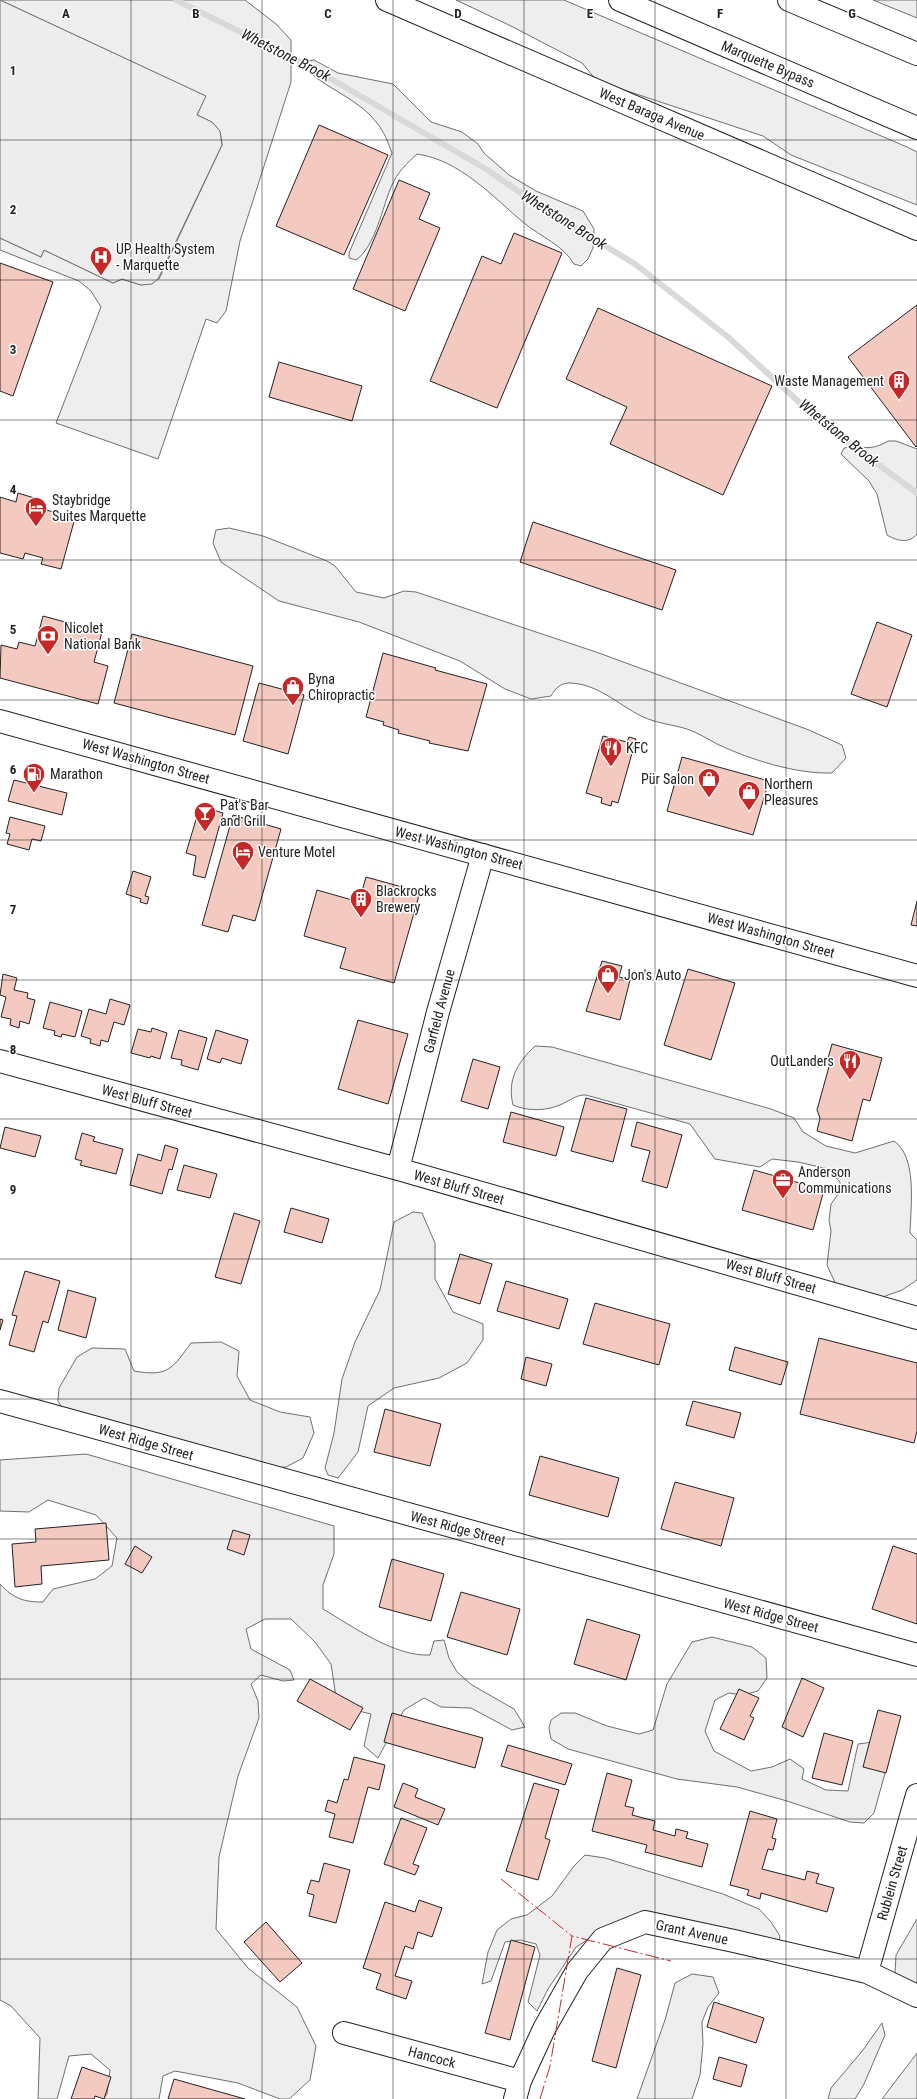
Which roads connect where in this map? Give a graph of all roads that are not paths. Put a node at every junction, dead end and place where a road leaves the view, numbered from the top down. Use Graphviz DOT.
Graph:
graph roads {
  1 [pos="387,0"];
  2 [pos="620,0"];
  3 [pos="789,0"];
  4 [pos="917,54"];
  5 [pos="917,128"];
  6 [pos="917,228"];
  7 [pos="0,721"];
  8 [pos="483,855"];
  9 [pos="917,976"];
  10 [pos="0,1061"];
  11 [pos="398,1169"];
  12 [pos="917,1318"];
  13 [pos="0,1401"];
  14 [pos="917,1655"];
  15 [pos="917,1794"];
  16 [pos="867,1972"];
  17 [pos="917,1996"];
  18 [pos="344,2033"];
  19 [pos="518,2090"];
  1 -- 6 [label="main road, West Baraga Avenue"];
  2 -- 5 [label="main road, Marquette Bypass"];
  3 -- 4 [label="main road"];
  7 -- 8 [label="main road, West Washington Street"];
  8 -- 9 [label="main road, West Washington Street"];
  8 -- 11 [label="main road, Garfield Avenue"];
  10 -- 11 [label="main road, West Bluff Street"];
  11 -- 12 [label="main road, West Bluff Street"];
  13 -- 14 [label="main road, West Ridge Street"];
  15 -- 16 [label="main road, Rublein Street"];
  16 -- 17 [label="main road, Grant Avenue"];
  16 -- 19 [label="main road, Grant Avenue"];
  18 -- 19 [label="main road, Hancock"];
}
